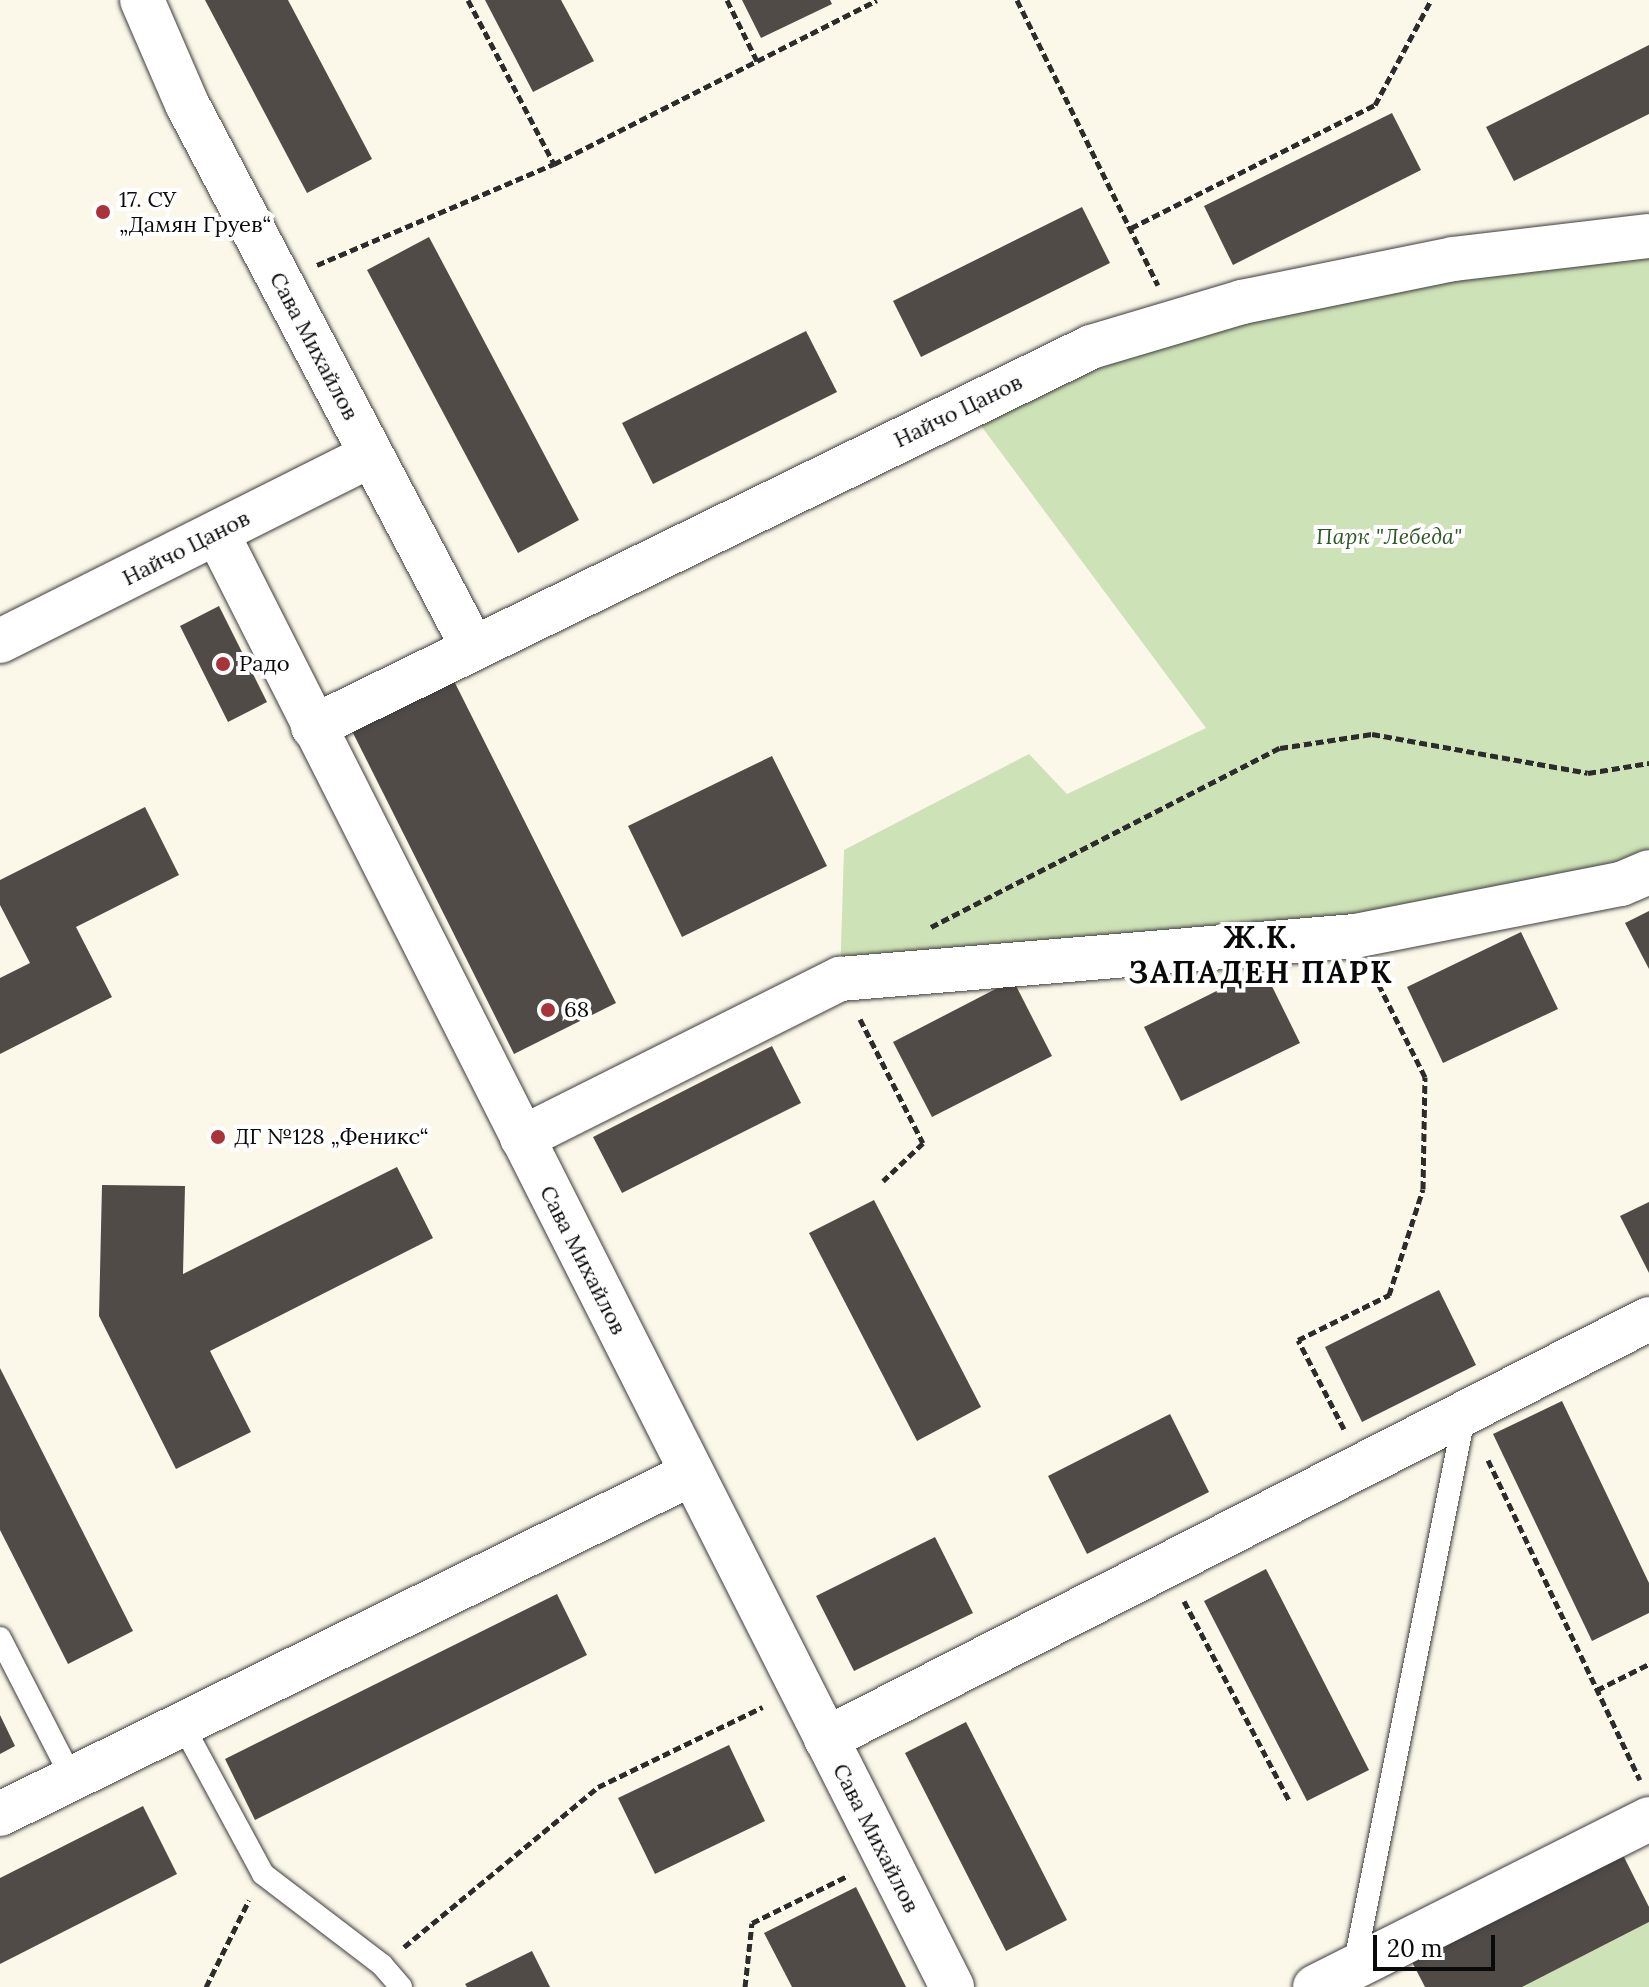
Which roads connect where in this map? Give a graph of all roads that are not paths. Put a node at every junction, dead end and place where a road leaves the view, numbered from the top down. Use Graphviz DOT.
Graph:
graph roads {
  1 [pos="142,0"];
  2 [pos="1649,236"];
  3 [pos="371,455"];
  4 [pos="217,533"];
  5 [pos="0,641"];
  6 [pos="472,646"];
  7 [pos="313,727"];
  8 [pos="1649,872"];
  9 [pos="522,1138"];
  10 [pos="1649,1319"];
  11 [pos="1465,1412"];
  12 [pos="691,1474"];
  13 [pos="0,1638"];
  14 [pos="182,1724"];
  15 [pos="826,1739"];
  16 [pos="72,1778"];
  17 [pos="1646,1802"];
  18 [pos="0,1814"];
  19 [pos="1354,1967"];
  20 [pos="401,1987"];
  21 [pos="952,1987"];
  22 [pos="1315,1987"];
  1 -- 3 [label="street, Сава Михайлов"];
  2 -- 6 [label="street, Найчо Цанов"];
  3 -- 4 [label="street, Найчо Цанов"];
  3 -- 6 [label="street, Сава Михайлов"];
  4 -- 5 [label="street, Найчо Цанов"];
  4 -- 7 [label="street, Сава Михайлов"];
  6 -- 7 [label="street, Найчо Цанов"];
  7 -- 9 [label="street, Сава Михайлов"];
  8 -- 9 [label="street"];
  9 -- 12 [label="street, Сава Михайлов"];
  10 -- 11 [label="street"];
  11 -- 15 [label="street"];
  11 -- 19 [label="lane"];
  12 -- 14 [label="street"];
  12 -- 15 [label="street, Сава Михайлов"];
  13 -- 16 [label="lane"];
  14 -- 16 [label="street"];
  14 -- 20 [label="lane"];
  15 -- 21 [label="street, Сава Михайлов"];
  16 -- 18 [label="street"];
  17 -- 19 [label="street"];
  19 -- 22 [label="street"];
}
